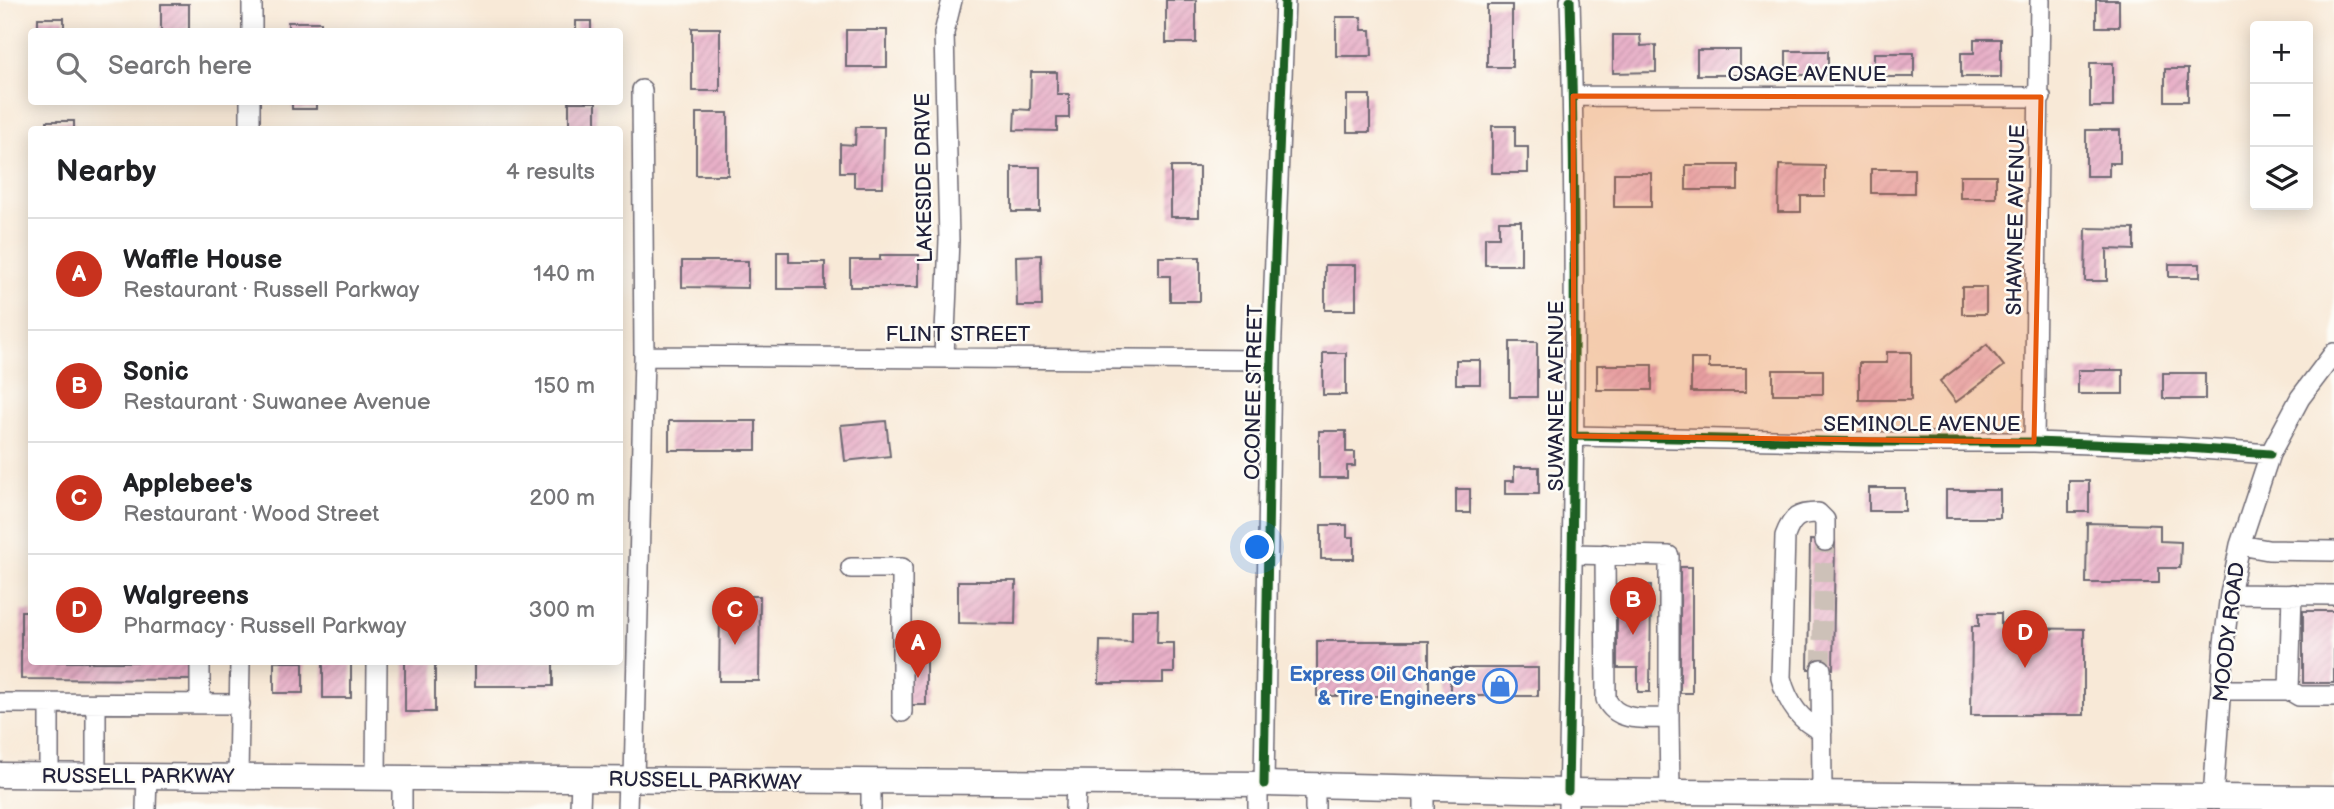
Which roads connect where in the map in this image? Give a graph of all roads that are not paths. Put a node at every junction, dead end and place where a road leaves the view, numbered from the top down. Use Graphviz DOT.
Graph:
graph roads {
  1 [pos="252,0"];
  2 [pos="952,0"];
  3 [pos="1285,0"];
  4 [pos="1570,0"];
  5 [pos="2040,0"];
  6 [pos="252,28"];
  7 [pos="642,90"];
  8 [pos="1573,96"];
  9 [pos="2040,97"];
  10 [pos="250,105"];
  11 [pos="250,126"];
  12 [pos="2334,353"];
  13 [pos="644,356"];
  14 [pos="944,356"];
  15 [pos="1271,360"];
  16 [pos="1574,436"];
  17 [pos="2034,442"];
  18 [pos="2270,454"];
  19 [pos="1825,541"];
  20 [pos="2240,545"];
  21 [pos="2334,551"];
  22 [pos="1572,554"];
  23 [pos="1605,554"];
  24 [pos="851,568"];
  25 [pos="2230,594"];
  26 [pos="2292,594"];
  27 [pos="2334,594"];
  28 [pos="200,665"];
  29 [pos="240,665"];
  30 [pos="377,665"];
  31 [pos="1821,669"];
  32 [pos="2221,690"];
  33 [pos="2289,690"];
  34 [pos="2334,696"];
  35 [pos="0,703"];
  36 [pos="49,704"];
  37 [pos="200,704"];
  38 [pos="240,704"];
  39 [pos="96,705"];
  40 [pos="902,712"];
  41 [pos="1669,718"];
  42 [pos="1822,731"];
  43 [pos="0,775"];
  44 [pos="49,775"];
  45 [pos="96,776"];
  46 [pos="146,776"];
  47 [pos="238,776"];
  48 [pos="376,778"];
  49 [pos="402,779"];
  50 [pos="581,780"];
  51 [pos="631,780"];
  52 [pos="871,782"];
  53 [pos="1076,784"];
  54 [pos="1261,784"];
  55 [pos="1822,792"];
  56 [pos="1315,797"];
  57 [pos="1676,798"];
  58 [pos="2334,798"];
  59 [pos="1424,799"];
  60 [pos="1568,800"];
  61 [pos="1612,800"];
  62 [pos="1762,801"];
  63 [pos="1864,801"];
  64 [pos="1916,801"];
  65 [pos="2053,802"];
  66 [pos="2213,804"];
  67 [pos="146,809"];
  68 [pos="402,809"];
  69 [pos="580,809"];
  70 [pos="627,809"];
  71 [pos="871,809"];
  72 [pos="1075,809"];
  73 [pos="1258,809"];
  1 -- 6 [label="street"];
  2 -- 14 [label="street, LAKESIDE DRIVE"];
  3 -- 15 [label="street, OCONEE STREET"];
  4 -- 8 [label="street, SUWANEE AVENUE"];
  5 -- 9 [label="street, SHAWNEE AVENUE"];
  7 -- 13 [label="street"];
  8 -- 9 [label="street, OSAGE AVENUE"];
  8 -- 16 [label="street, SUWANEE AVENUE"];
  9 -- 17 [label="street, SHAWNEE AVENUE"];
  10 -- 11 [label="street"];
  12 -- 18 [label="street, MOODY ROAD"];
  13 -- 14 [label="street, FLINT STREET"];
  13 -- 51 [label="street"];
  14 -- 15 [label="street, FLINT STREET"];
  15 -- 54 [label="street, OCONEE STREET"];
  16 -- 17 [label="street, SEMINOLE AVENUE"];
  16 -- 22 [label="street, SUWANEE AVENUE"];
  17 -- 18 [label="street, SEMINOLE AVENUE"];
  18 -- 20 [label="street, MOODY ROAD"];
  19 -- 42 [label="street"];
  20 -- 21 [label="street"];
  20 -- 25 [label="street, MOODY ROAD"];
  22 -- 23 [label="street"];
  22 -- 60 [label="street, SUWANEE AVENUE"];
  23 -- 41 [label="street"];
  23 -- 41 [label="street"];
  24 -- 40 [label="street"];
  25 -- 26 [label="street"];
  25 -- 32 [label="street, MOODY ROAD"];
  26 -- 27 [label="street"];
  26 -- 33 [label="street"];
  28 -- 37 [label="street"];
  29 -- 38 [label="street"];
  30 -- 48 [label="street"];
  31 -- 42 [label="street"];
  32 -- 33 [label="street"];
  32 -- 66 [label="street, MOODY ROAD"];
  33 -- 34 [label="street"];
  35 -- 36 [label="street"];
  36 -- 39 [label="street"];
  36 -- 44 [label="street"];
  37 -- 38 [label="street"];
  37 -- 39 [label="street"];
  38 -- 47 [label="street"];
  39 -- 45 [label="street"];
  41 -- 57 [label="street"];
  42 -- 55 [label="street"];
  43 -- 44 [label="main road, RUSSELL PARKWAY"];
  44 -- 45 [label="main road, RUSSELL PARKWAY"];
  45 -- 46 [label="main road, RUSSELL PARKWAY"];
  46 -- 47 [label="main road, RUSSELL PARKWAY"];
  46 -- 67 [label="street"];
  47 -- 48 [label="main road, RUSSELL PARKWAY"];
  48 -- 49 [label="main road, RUSSELL PARKWAY"];
  49 -- 50 [label="main road, RUSSELL PARKWAY"];
  49 -- 68 [label="street"];
  50 -- 51 [label="main road, RUSSELL PARKWAY"];
  50 -- 69 [label="street"];
  51 -- 52 [label="main road, RUSSELL PARKWAY"];
  51 -- 70 [label="street"];
  52 -- 53 [label="main road, RUSSELL PARKWAY"];
  52 -- 71 [label="street"];
  53 -- 54 [label="main road, RUSSELL PARKWAY"];
  53 -- 72 [label="street"];
  54 -- 56 [label="main road, RUSSELL PARKWAY"];
  54 -- 73 [label="street, OCONEE STREET"];
  55 -- 62 [label="main road, RUSSELL PARKWAY"];
  55 -- 63 [label="main road, RUSSELL PARKWAY"];
  56 -- 59 [label="main road, RUSSELL PARKWAY"];
  57 -- 61 [label="main road, RUSSELL PARKWAY"];
  57 -- 62 [label="main road, RUSSELL PARKWAY"];
  58 -- 66 [label="main road, RUSSELL PARKWAY"];
  59 -- 60 [label="main road, RUSSELL PARKWAY"];
  60 -- 61 [label="main road, RUSSELL PARKWAY"];
  63 -- 64 [label="main road, RUSSELL PARKWAY"];
  64 -- 65 [label="main road, RUSSELL PARKWAY"];
  65 -- 66 [label="main road, RUSSELL PARKWAY"];
}
